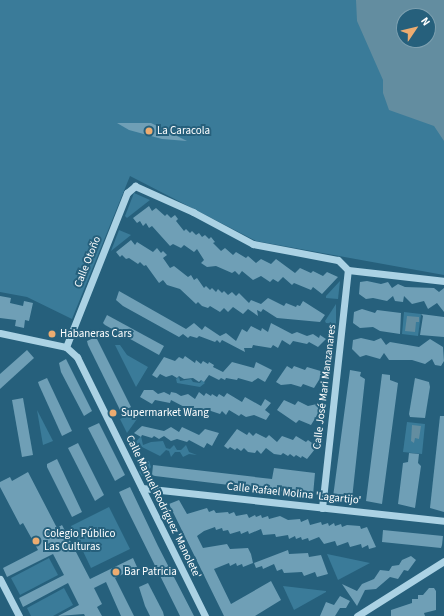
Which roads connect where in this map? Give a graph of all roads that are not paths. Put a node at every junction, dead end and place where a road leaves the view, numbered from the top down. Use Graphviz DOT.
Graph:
graph roads {
  1 [pos="348,270"];
  2 [pos="444,280"];
  3 [pos="0,333"];
  4 [pos="66,347"];
  5 [pos="142,488"];
  6 [pos="322,508"];
  7 [pos="444,521"];
  8 [pos="444,561"];
  9 [pos="0,579"];
  10 [pos="19,616"];
  11 [pos="205,616"];
  12 [pos="357,616"];
  1 -- 2 [label="street"];
  1 -- 4 [label="street, Calle Otoño"];
  1 -- 6 [label="street, Calle José Mari Manzanares"];
  3 -- 4 [label="street"];
  4 -- 5 [label="street, Calle Manuel Rodríguez 'Manolete'"];
  5 -- 6 [label="street, Calle Rafael Molina 'Lagartijo'"];
  5 -- 11 [label="street, Calle Manuel Rodríguez 'Manolete'"];
  6 -- 7 [label="street, Calle Rafael Molina 'Lagartijo'"];
  8 -- 12 [label="street"];
  9 -- 10 [label="street"];
}
